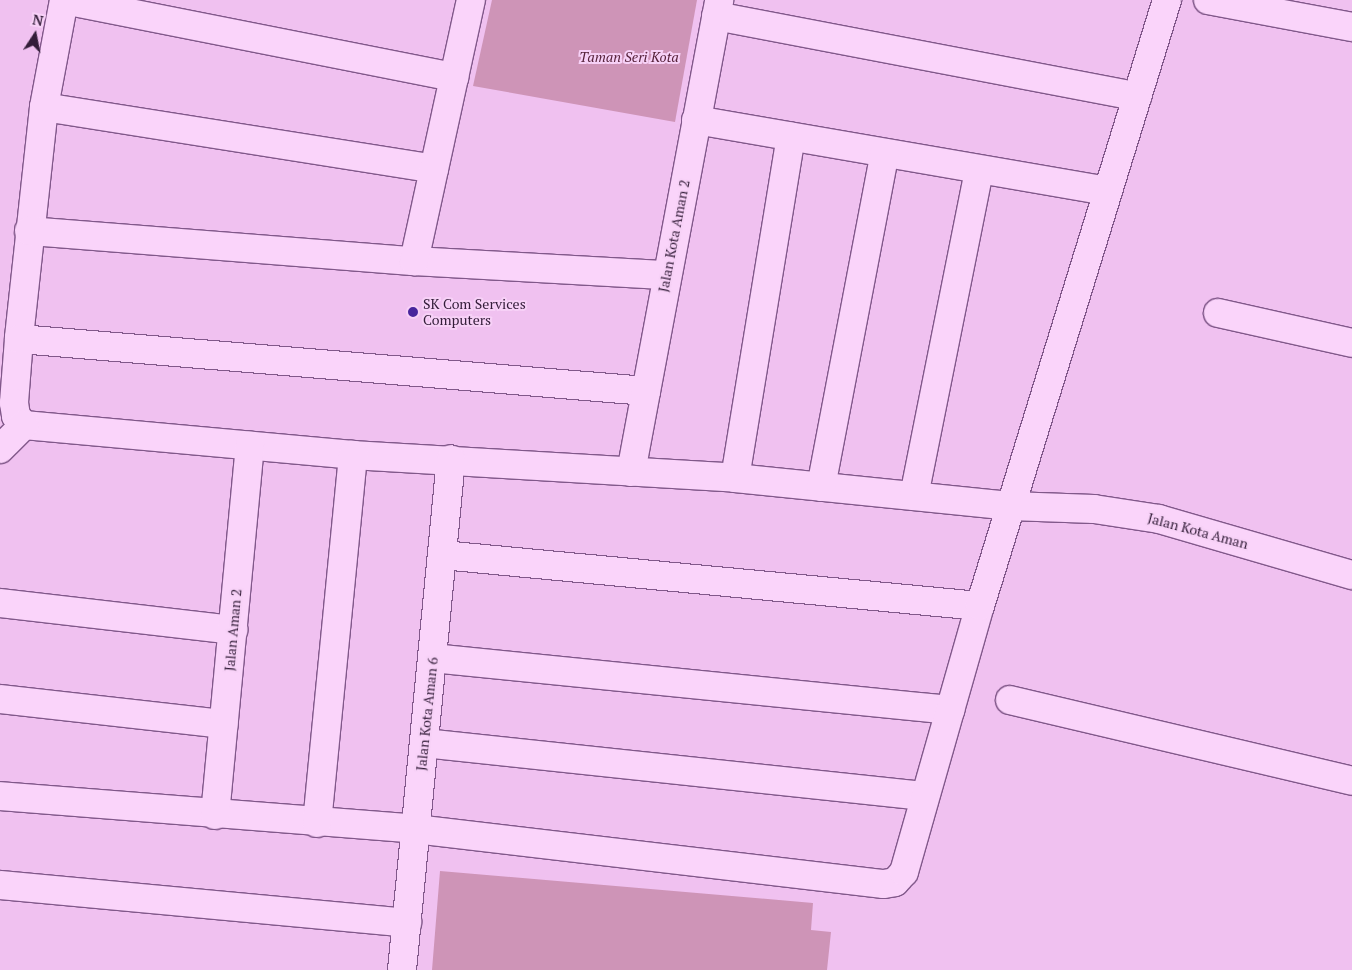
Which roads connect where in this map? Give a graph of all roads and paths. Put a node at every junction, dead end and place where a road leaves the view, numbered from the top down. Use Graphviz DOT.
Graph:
graph roads {
  1 [pos="64,0"];
  2 [pos="471,0"];
  3 [pos="1167,0"];
  4 [pos="1208,0"];
  5 [pos="718,8"];
  6 [pos="1352,27"];
  7 [pos="454,77"];
  8 [pos="1137,96"];
  9 [pos="44,107"];
  10 [pos="696,120"];
  11 [pos="791,137"];
  12 [pos="885,153"];
  13 [pos="434,169"];
  14 [pos="979,170"];
  15 [pos="1108,192"];
  16 [pos="29,230"];
  17 [pos="414,261"];
  18 [pos="667,276"];
  19 [pos="1218,313"];
  20 [pos="19,339"];
  21 [pos="1352,343"];
  22 [pos="646,391"];
  23 [pos="13,410"];
  24 [pos="250,446"];
  25 [pos="0,449"];
  26 [pos="353,455"];
  27 [pos="451,458"];
  28 [pos="630,472"];
  29 [pos="735,478"];
  30 [pos="821,487"];
  31 [pos="914,496"];
  32 [pos="1010,506"];
  33 [pos="442,555"];
  34 [pos="1352,575"];
  35 [pos="0,603"];
  36 [pos="980,606"];
  37 [pos="233,630"];
  38 [pos="432,658"];
  39 [pos="0,699"];
  40 [pos="1010,700"];
  41 [pos="950,710"];
  42 [pos="224,724"];
  43 [pos="424,742"];
  44 [pos="1352,781"];
  45 [pos="0,796"];
  46 [pos="924,796"];
  47 [pos="215,814"];
  48 [pos="316,823"];
  49 [pos="415,829"];
  50 [pos="0,885"];
  51 [pos="407,923"];
  52 [pos="402,970"];
  1 -- 7 [label="street"];
  1 -- 9 [label="street"];
  2 -- 7 [label="street"];
  3 -- 8 [label="street"];
  4 -- 6 [label="street"];
  5 -- 8 [label="street"];
  5 -- 10 [label="street, Jalan Kota Aman 2"];
  7 -- 13 [label="street"];
  8 -- 15 [label="street"];
  9 -- 13 [label="street"];
  9 -- 16 [label="street"];
  10 -- 11 [label="street"];
  10 -- 18 [label="street, Jalan Kota Aman 2"];
  11 -- 12 [label="street"];
  11 -- 29 [label="street"];
  12 -- 14 [label="street"];
  12 -- 30 [label="street"];
  13 -- 17 [label="street"];
  14 -- 15 [label="street"];
  14 -- 31 [label="street"];
  15 -- 32 [label="street"];
  16 -- 17 [label="street"];
  16 -- 20 [label="street"];
  17 -- 18 [label="street"];
  18 -- 22 [label="street, Jalan Kota Aman 2"];
  19 -- 21 [label="street"];
  20 -- 22 [label="street"];
  20 -- 23 [label="street"];
  22 -- 28 [label="street, Jalan Kota Aman 2"];
  23 -- 24 [label="street, Jalan Kota Aman"];
  23 -- 25 [label="street"];
  24 -- 26 [label="street, Jalan Kota Aman"];
  24 -- 37 [label="street, Jalan Aman 2"];
  26 -- 27 [label="street, Jalan Kota Aman"];
  26 -- 48 [label="street"];
  27 -- 28 [label="street, Jalan Kota Aman"];
  27 -- 33 [label="street, Jalan Kota Aman 6"];
  28 -- 29 [label="street, Jalan Kota Aman"];
  29 -- 30 [label="street, Jalan Kota Aman"];
  30 -- 31 [label="street, Jalan Kota Aman"];
  31 -- 32 [label="street, Jalan Kota Aman"];
  32 -- 34 [label="street, Jalan Kota Aman"];
  32 -- 36 [label="street"];
  33 -- 36 [label="street"];
  33 -- 38 [label="street, Jalan Kota Aman 6"];
  35 -- 37 [label="street"];
  36 -- 41 [label="street"];
  37 -- 42 [label="street, Jalan Aman 2"];
  38 -- 41 [label="street"];
  38 -- 43 [label="street, Jalan Kota Aman 6"];
  39 -- 42 [label="street"];
  40 -- 44 [label="street"];
  41 -- 46 [label="street"];
  42 -- 47 [label="street, Jalan Aman 2"];
  43 -- 46 [label="street"];
  43 -- 49 [label="street, Jalan Kota Aman 6"];
  45 -- 47 [label="street"];
  46 -- 49 [label="street"];
  47 -- 48 [label="street"];
  48 -- 49 [label="street"];
  49 -- 51 [label="street, Jalan Kota Aman 6"];
  50 -- 51 [label="street"];
  51 -- 52 [label="street, Jalan Kota Aman 6"];
}
